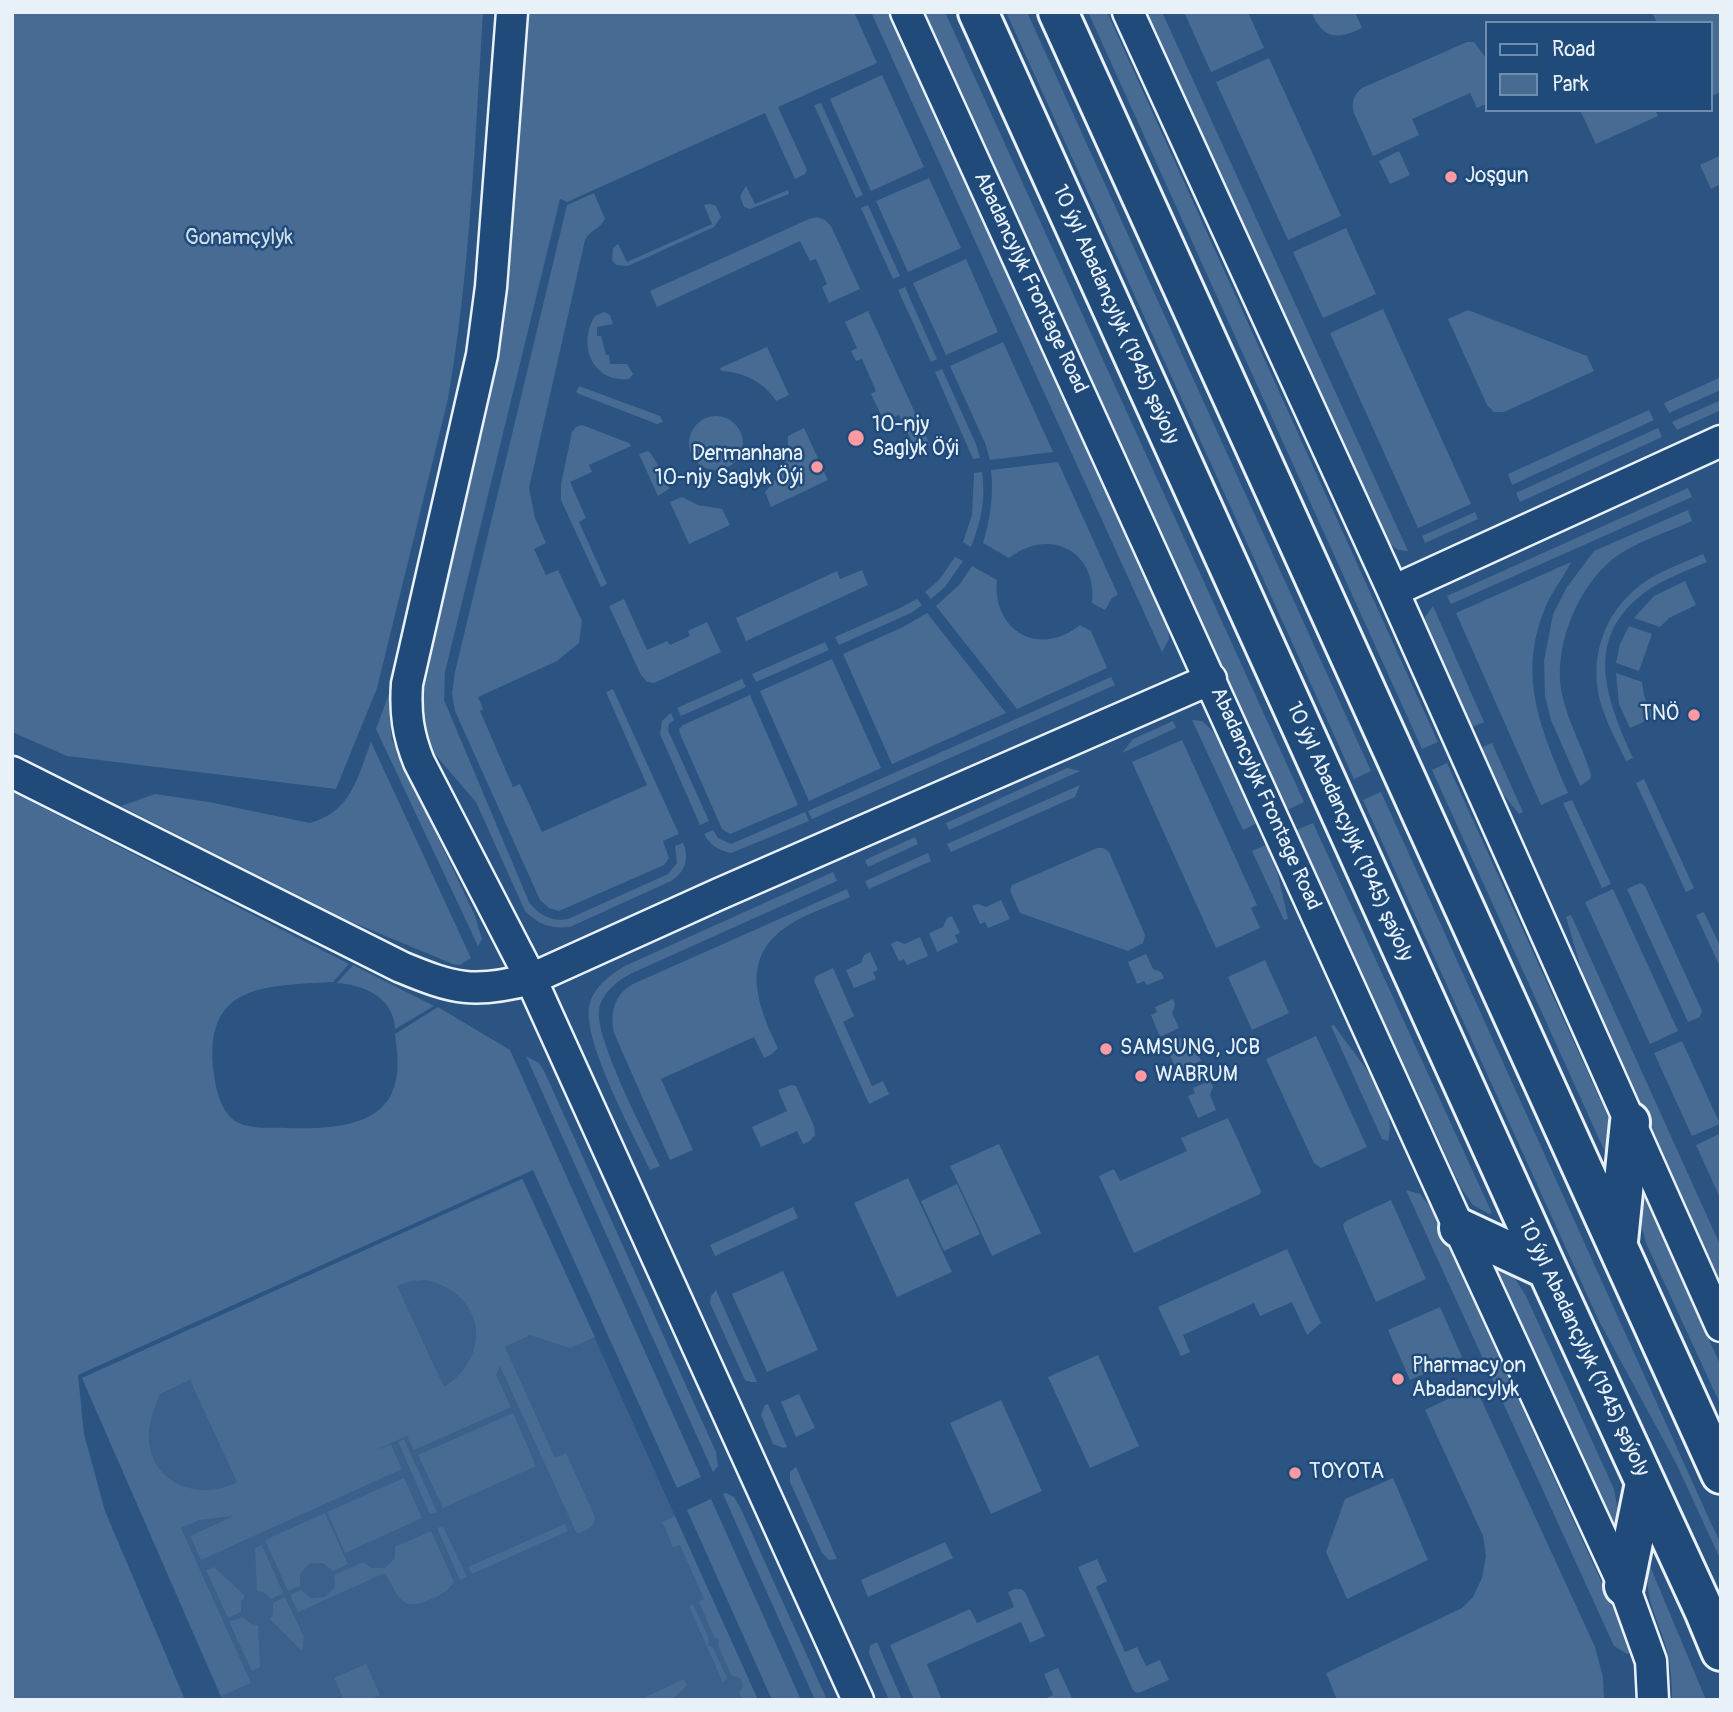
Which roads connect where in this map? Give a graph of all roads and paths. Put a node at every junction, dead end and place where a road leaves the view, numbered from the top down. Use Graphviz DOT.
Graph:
graph roads {
  1 [pos="512,12"];
  2 [pos="906,12"];
  3 [pos="978,12"];
  4 [pos="1058,12"];
  5 [pos="1128,12"];
  6 [pos="1721,441"];
  7 [pos="1393,591"];
  8 [pos="1211,679"];
  9 [pos="12,772"];
  10 [pos="531,979"];
  11 [pos="1630,1122"];
  12 [pos="1459,1228"];
  13 [pos="1618,1244"];
  14 [pos="1547,1269"];
  15 [pos="1721,1326"];
  16 [pos="1719,1468"];
  17 [pos="1645,1483"];
  18 [pos="1624,1586"];
  19 [pos="1721,1651"];
  20 [pos="858,1700"];
  21 [pos="1653,1700"];
  1 -- 10 [label="street"];
  2 -- 8 [label="street, Abadancylyk Frontage Road"];
  3 -- 14 [label="main road, 10 ýyl Abadançylyk (1945) şaýoly"];
  4 -- 13 [label="main road"];
  5 -- 7 [label="street"];
  6 -- 7 [label="street"];
  7 -- 11 [label="street"];
  8 -- 10 [label="street"];
  8 -- 12 [label="street, Abadancylyk Frontage Road"];
  9 -- 10 [label="street"];
  10 -- 20 [label="street"];
  11 -- 13 [label="main road"];
  11 -- 15 [label="street"];
  12 -- 14 [label="main road"];
  12 -- 18 [label="street, Abadancylyk Frontage Road"];
  13 -- 16 [label="main road"];
  14 -- 17 [label="main road, 10 ýyl Abadançylyk (1945) şaýoly"];
  17 -- 18 [label="main road"];
  17 -- 19 [label="main road, 10 ýyl Abadançylyk (1945) şaýoly"];
  18 -- 21 [label="street, Abadancylyk Frontage Road"];
}
